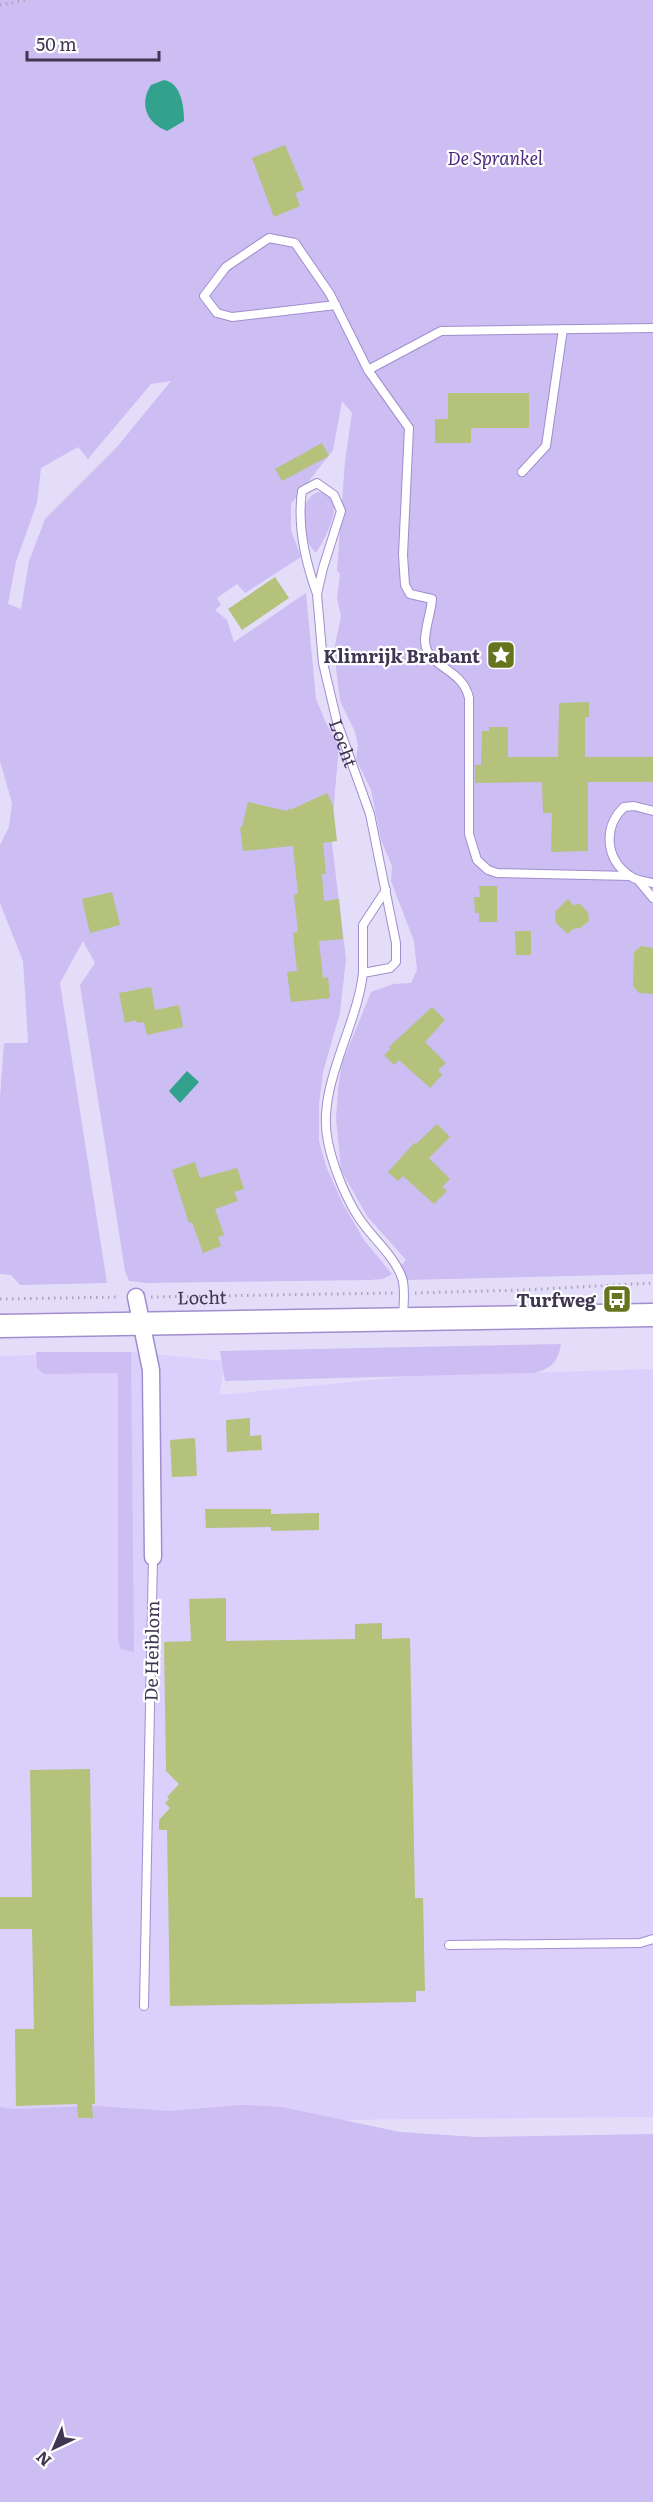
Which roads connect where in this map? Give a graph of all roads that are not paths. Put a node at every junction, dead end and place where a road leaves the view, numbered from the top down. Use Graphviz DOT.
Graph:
graph roads {
  1 [pos="336,305"];
  2 [pos="653,328"];
  3 [pos="563,329"];
  4 [pos="368,370"];
  5 [pos="522,472"];
  6 [pos="317,594"];
  7 [pos="653,811"];
  8 [pos="634,878"];
  9 [pos="653,883"];
  10 [pos="386,889"];
  11 [pos="653,898"];
  12 [pos="363,973"];
  13 [pos="136,1297"];
  14 [pos="653,1315"];
  15 [pos="403,1319"];
  16 [pos="142,1324"];
  17 [pos="0,1326"];
  18 [pos="153,1557"];
  19 [pos="653,1939"];
  20 [pos="449,1945"];
  21 [pos="144,2006"];
  1 -- 1 [label="lane"];
  1 -- 4 [label="lane"];
  2 -- 3 [label="lane"];
  3 -- 4 [label="lane"];
  3 -- 5 [label="lane"];
  4 -- 8 [label="lane"];
  6 -- 6 [label="lane, Locht"];
  6 -- 10 [label="lane, Locht"];
  7 -- 8 [label="lane"];
  8 -- 9 [label="lane"];
  8 -- 11 [label="lane"];
  10 -- 12 [label="lane"];
  10 -- 12 [label="lane, Locht"];
  12 -- 15 [label="lane"];
  13 -- 16 [label="street, De Heiblom"];
  14 -- 15 [label="street, Locht"];
  15 -- 16 [label="street, Locht"];
  16 -- 17 [label="street, Locht"];
  16 -- 18 [label="street, De Heiblom"];
  18 -- 21 [label="lane, De Heiblom"];
  19 -- 20 [label="lane"];
}
